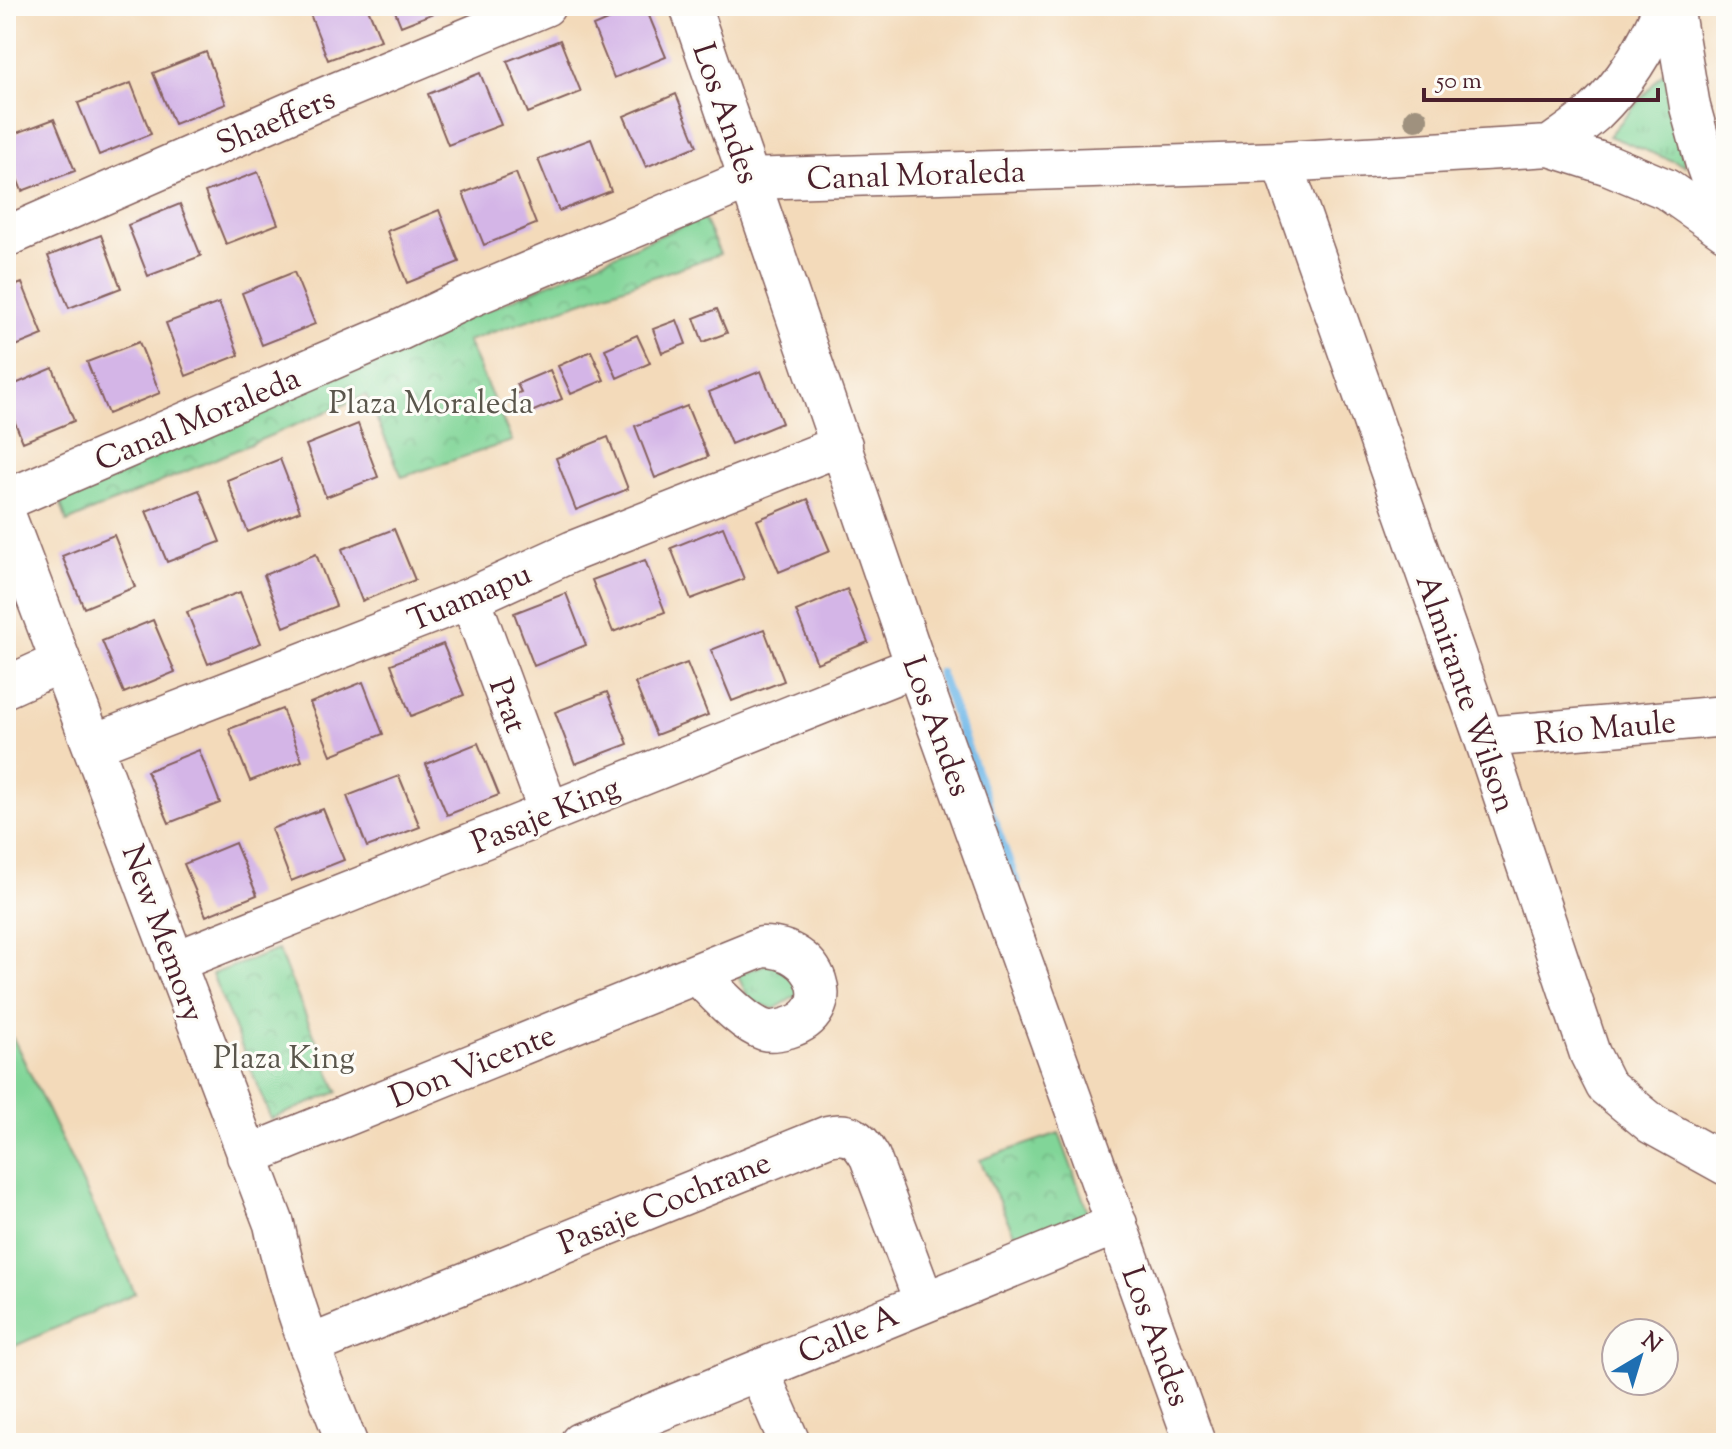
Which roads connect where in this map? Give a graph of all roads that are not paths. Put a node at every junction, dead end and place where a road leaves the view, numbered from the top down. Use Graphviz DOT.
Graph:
graph roads {
  1 [pos="545,6"];
  2 [pos="690,6"];
  3 [pos="1664,6"];
  4 [pos="1673,6"];
  5 [pos="1550,146"];
  6 [pos="1282,162"];
  7 [pos="749,179"];
  8 [pos="1726,221"];
  9 [pos="1726,231"];
  10 [pos="6,237"];
  11 [pos="842,445"];
  12 [pos="6,500"];
  13 [pos="6,517"];
  14 [pos="470,598"];
  15 [pos="61,662"];
  16 [pos="916,666"];
  17 [pos="6,687"];
  18 [pos="1726,716"];
  19 [pos="1484,737"];
  20 [pos="94,744"];
  21 [pos="549,812"];
  22 [pos="174,962"];
  23 [pos="697,974"];
  24 [pos="247,1156"];
  25 [pos="1726,1165"];
  26 [pos="1117,1224"];
  27 [pos="924,1301"];
  28 [pos="309,1346"];
  29 [pos="759,1372"];
  30 [pos="585,1442"];
  31 [pos="347,1443"];
  32 [pos="790,1443"];
  33 [pos="1195,1443"];
  1 -- 10 [label="street, Shaeffers"];
  2 -- 7 [label="street, Los Andes"];
  3 -- 5 [label="street"];
  4 -- 8 [label="street"];
  5 -- 6 [label="street, Canal Moraleda"];
  5 -- 9 [label="street, Canal Moraleda"];
  6 -- 7 [label="street, Canal Moraleda"];
  6 -- 19 [label="street, Almirante Wilson"];
  7 -- 11 [label="street, Los Andes"];
  7 -- 12 [label="street, Canal Moraleda"];
  11 -- 14 [label="street, Tuamapu"];
  11 -- 16 [label="street, Los Andes"];
  13 -- 15 [label="street, New Memory"];
  14 -- 20 [label="street, Tuamapu"];
  14 -- 21 [label="street, Prat"];
  15 -- 17 [label="street"];
  15 -- 20 [label="street, New Memory"];
  16 -- 21 [label="street, Pasaje King"];
  16 -- 26 [label="street, Los Andes"];
  18 -- 19 [label="street, Río Maule"];
  19 -- 25 [label="street, Almirante Wilson"];
  20 -- 22 [label="street, New Memory"];
  21 -- 22 [label="street, Pasaje King"];
  22 -- 24 [label="street, New Memory"];
  23 -- 24 [label="street, Don Vicente"];
  24 -- 28 [label="street, New Memory"];
  26 -- 27 [label="street, Calle A"];
  26 -- 33 [label="street, Los Andes"];
  27 -- 28 [label="street, Pasaje Cochrane"];
  27 -- 29 [label="street, Calle A"];
  28 -- 31 [label="street, New Memory"];
  29 -- 30 [label="street, Calle A"];
  29 -- 32 [label="street"];
}
